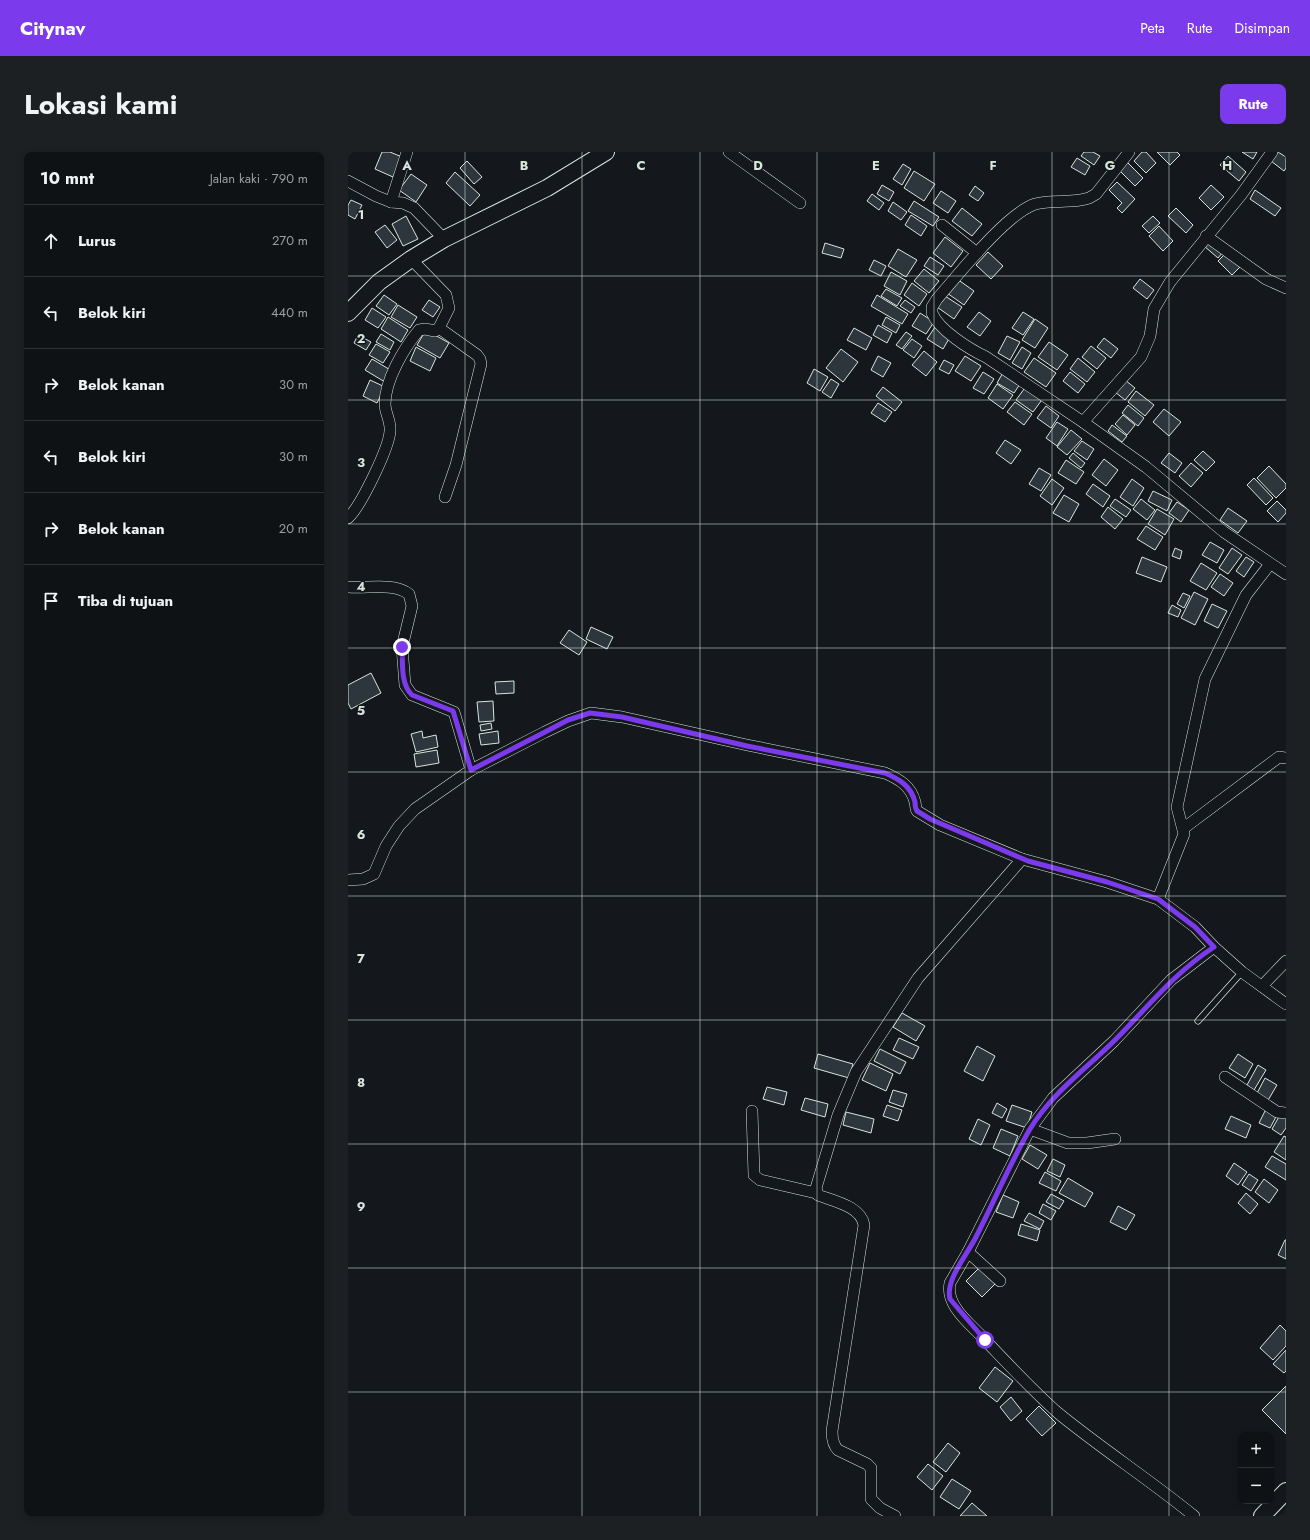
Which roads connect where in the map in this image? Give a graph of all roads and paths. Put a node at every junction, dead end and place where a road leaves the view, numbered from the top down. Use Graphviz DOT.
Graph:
graph roads {
  1 [pos="407,152"];
  2 [pos="606,152"];
  3 [pos="729,152"];
  4 [pos="1129,152"];
  5 [pos="1272,152"];
  6 [pos="348,181"];
  7 [pos="391,202"];
  8 [pos="800,203"];
  9 [pos="942,225"];
  10 [pos="1206,236"];
  11 [pos="444,239"];
  12 [pos="977,253"];
  13 [pos="411,259"];
  14 [pos="1286,288"];
  15 [pos="348,313"];
  16 [pos="439,328"];
  17 [pos="1083,422"];
  18 [pos="445,497"];
  19 [pos="348,518"];
  20 [pos="1270,564"];
  21 [pos="1286,574"];
  22 [pos="348,587"];
  23 [pos="1286,758"];
  24 [pos="471,770"];
  25 [pos="1184,828"];
  26 [pos="1022,859"];
  27 [pos="348,880"];
  28 [pos="1158,899"];
  29 [pos="1214,947"];
  30 [pos="1286,961"];
  31 [pos="1242,972"];
  32 [pos="1262,986"];
  33 [pos="1286,1004"];
  34 [pos="1198,1021"];
  35 [pos="1225,1077"];
  36 [pos="752,1111"];
  37 [pos="1286,1113"];
  38 [pos="1030,1129"];
  39 [pos="1115,1139"];
  40 [pos="816,1192"];
  41 [pos="968,1252"];
  42 [pos="1000,1281"];
  43 [pos="1286,1490"];
  44 [pos="894,1516"];
  45 [pos="1194,1516"];
  46 [pos="1262,1516"];
  1 -- 7 [label="street"];
  2 -- 11 [label="street"];
  3 -- 8 [label="street"];
  4 -- 12 [label="street"];
  5 -- 10 [label="street"];
  6 -- 7 [label="street"];
  7 -- 11 [label="street"];
  9 -- 12 [label="street"];
  10 -- 14 [label="street"];
  10 -- 17 [label="street"];
  11 -- 13 [label="street"];
  12 -- 17 [label="street"];
  13 -- 15 [label="street"];
  13 -- 16 [label="street"];
  16 -- 18 [label="street"];
  16 -- 19 [label="street"];
  17 -- 20 [label="street"];
  20 -- 21 [label="street"];
  20 -- 25 [label="street"];
  22 -- 24 [label="street"];
  23 -- 25 [label="street"];
  24 -- 26 [label="street"];
  24 -- 27 [label="street"];
  25 -- 28 [label="street"];
  26 -- 28 [label="street"];
  26 -- 40 [label="street"];
  28 -- 29 [label="street"];
  29 -- 31 [label="street"];
  29 -- 38 [label="street"];
  30 -- 32 [label="street"];
  31 -- 32 [label="street"];
  31 -- 34 [label="lane"];
  32 -- 33 [label="street"];
  35 -- 37 [label="street"];
  36 -- 40 [label="street"];
  38 -- 39 [label="street"];
  38 -- 41 [label="street"];
  40 -- 44 [label="street"];
  41 -- 42 [label="street"];
  41 -- 45 [label="street"];
  43 -- 46 [label="street"];
}
